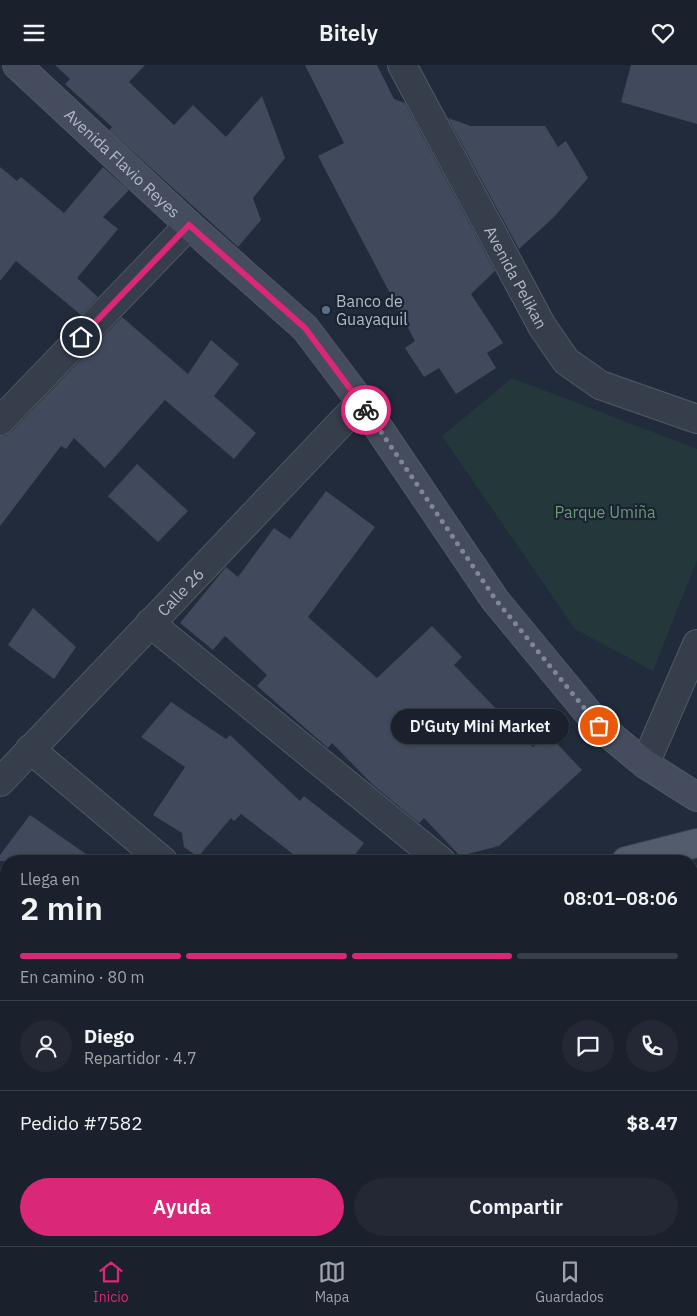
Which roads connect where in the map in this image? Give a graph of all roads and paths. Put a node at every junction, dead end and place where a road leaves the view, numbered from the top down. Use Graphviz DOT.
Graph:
graph roads {
  1 [pos="17,65"];
  2 [pos="402,65"];
  3 [pos="189,225"];
  4 [pos="361,402"];
  5 [pos="697,419"];
  6 [pos="0,421"];
  7 [pos="150,623"];
  8 [pos="697,644"];
  9 [pos="30,749"];
  10 [pos="645,764"];
  11 [pos="0,782"];
  12 [pos="697,797"];
  13 [pos="697,843"];
  14 [pos="156,855"];
  15 [pos="433,855"];
  16 [pos="650,855"];
  1 -- 3 [label="main road, Avenida Flavio Reyes"];
  2 -- 5 [label="street, Avenida Pelikan"];
  3 -- 4 [label="main road, Avenida Flavio Reyes"];
  3 -- 6 [label="street"];
  4 -- 7 [label="street, Calle 26"];
  4 -- 10 [label="main road, Avenida Flavio Reyes"];
  7 -- 9 [label="street, Calle 26"];
  7 -- 15 [label="street"];
  8 -- 10 [label="street"];
  9 -- 11 [label="street, Calle 26"];
  9 -- 14 [label="street"];
  10 -- 12 [label="main road, Avenida Flavio Reyes"];
  13 -- 16 [label="main road"];
}
